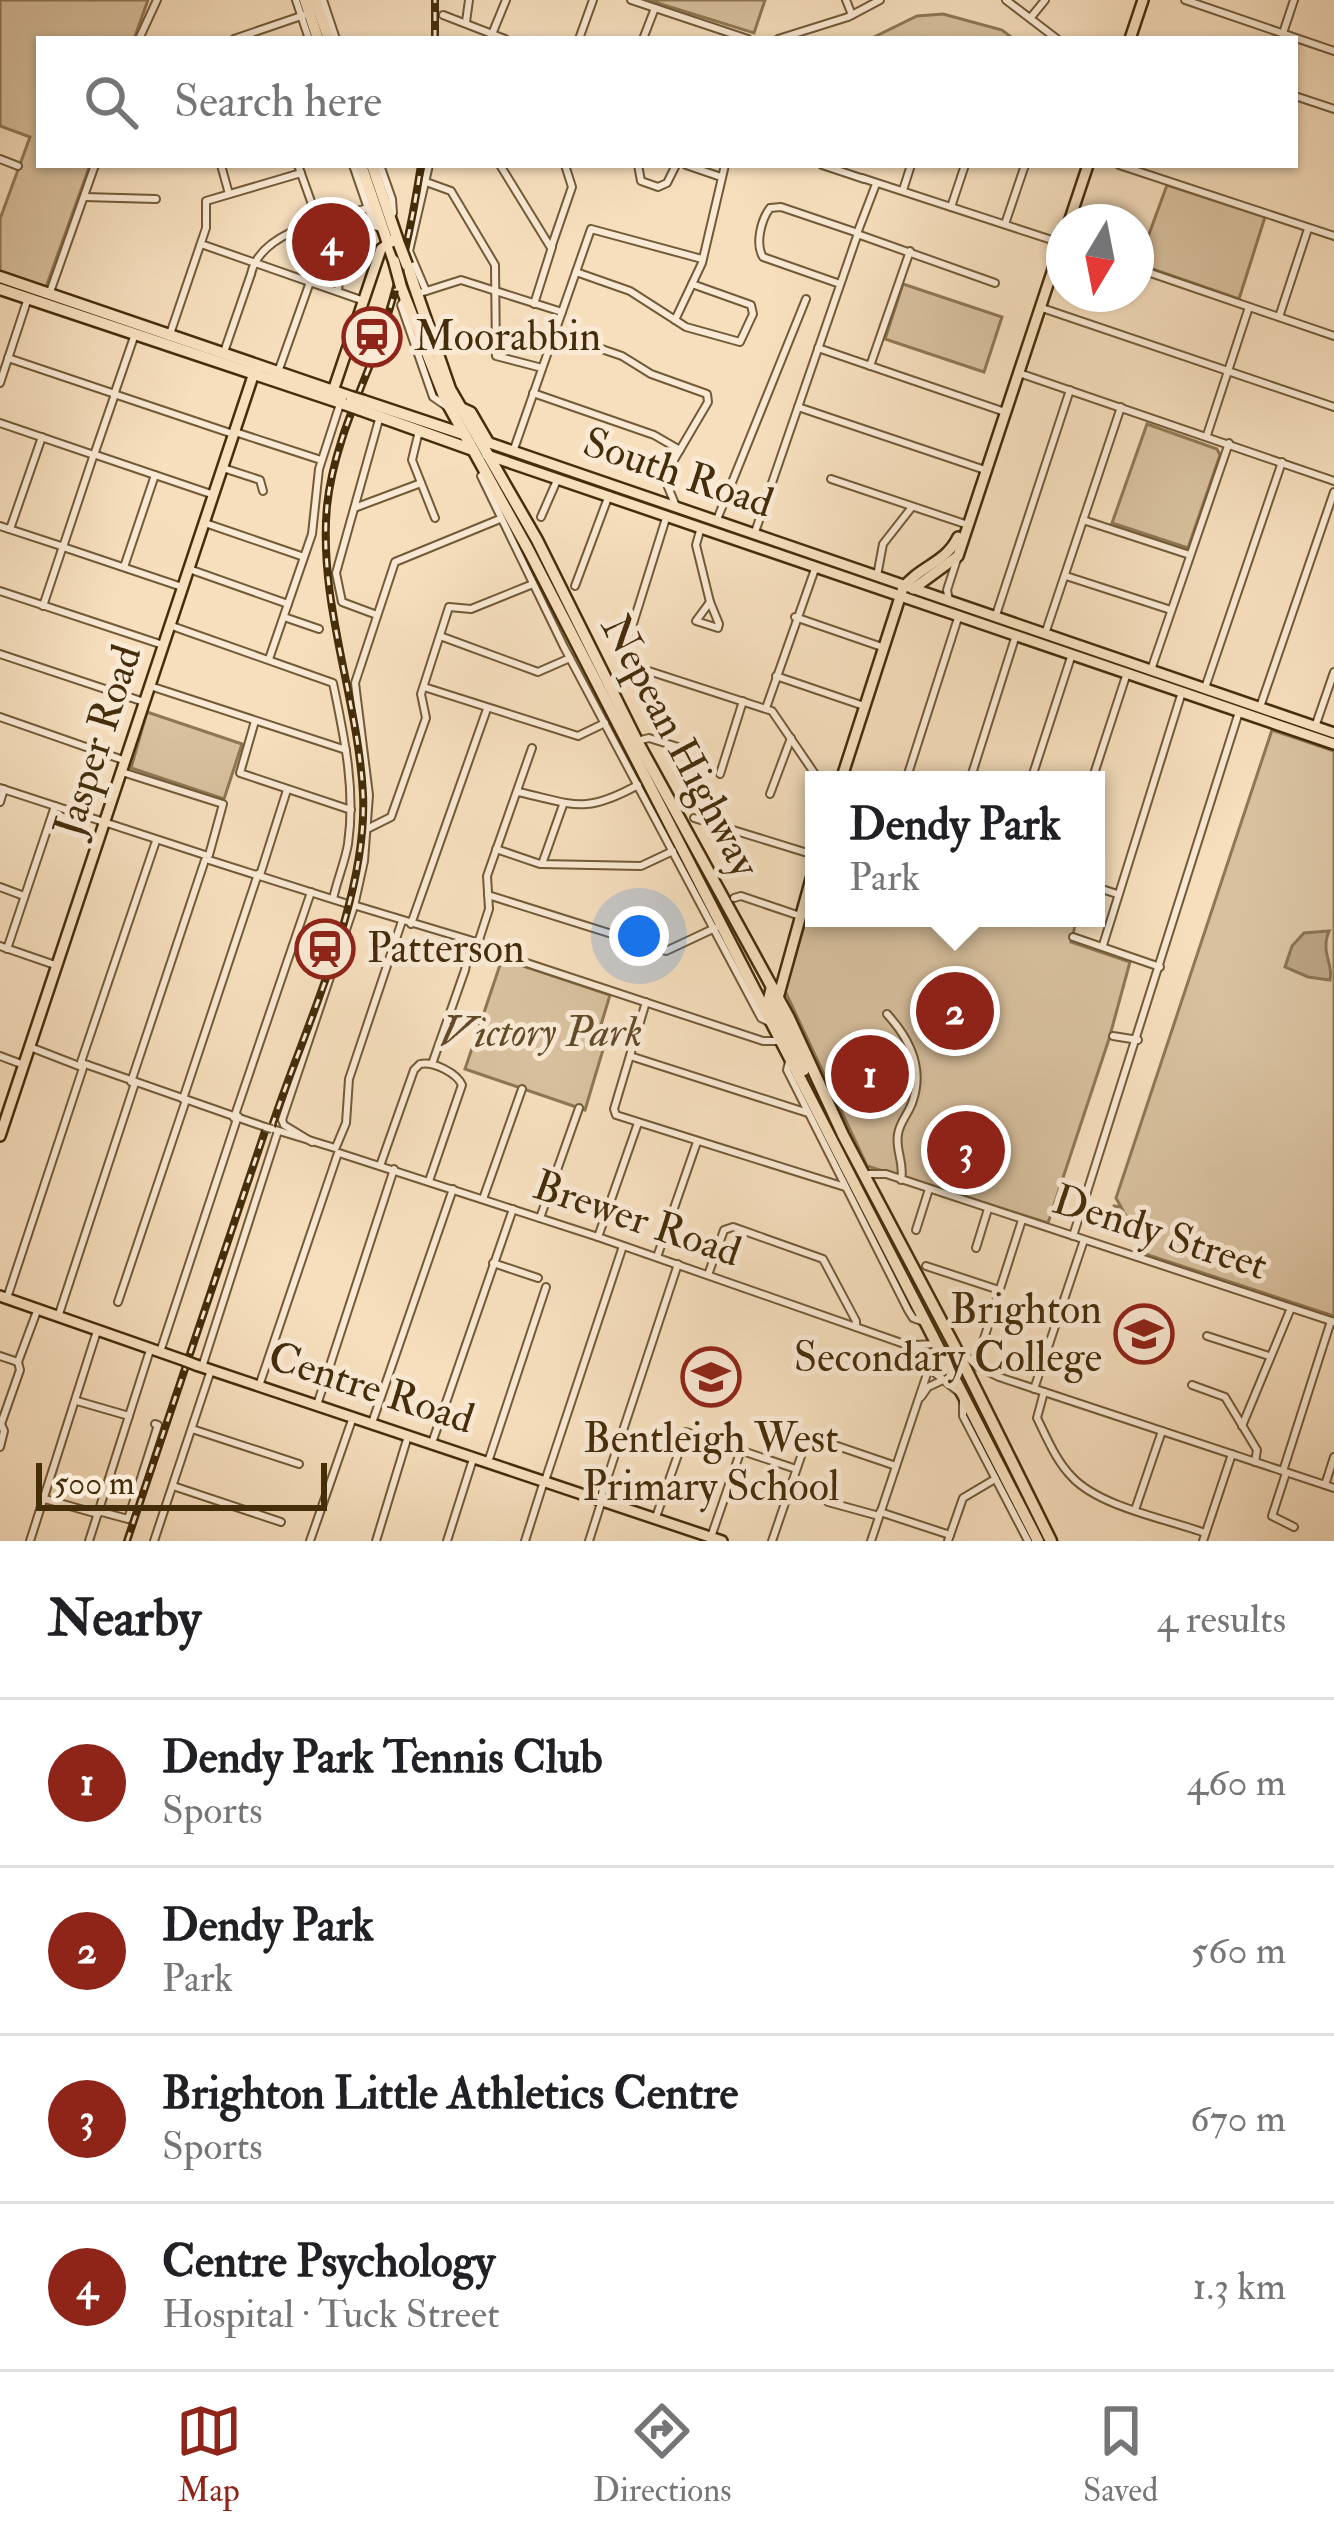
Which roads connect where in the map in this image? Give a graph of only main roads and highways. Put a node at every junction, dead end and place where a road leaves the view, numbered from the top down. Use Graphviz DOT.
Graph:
graph roads {
  1 [pos="1143,0"];
  2 [pos="310,6"];
  3 [pos="314,36"];
  4 [pos="330,36"];
  5 [pos="1131,36"];
  6 [pos="359,168"];
  7 [pos="377,168"];
  8 [pos="1087,168"];
  9 [pos="1075,204"];
  10 [pos="388,223"];
  11 [pos="396,247"];
  12 [pos="0,277"];
  13 [pos="0,289"];
  14 [pos="1046,290"];
  15 [pos="416,291"];
  16 [pos="48,299"];
  17 [pos="92,314"];
  18 [pos="168,339"];
  19 [pos="255,369"];
  20 [pos="339,400"];
  21 [pos="453,405"];
  22 [pos="417,424"];
  23 [pos="434,424"];
  24 [pos="476,444"];
  25 [pos="541,464"];
  26 [pos="557,478"];
  27 [pos="610,490"];
  28 [pos="499,495"];
  29 [pos="672,512"];
  30 [pos="966,524"];
  31 [pos="753,539"];
  32 [pos="556,592"];
  33 [pos="904,593"];
  34 [pos="942,602"];
  35 [pos="993,621"];
  36 [pos="1149,675"];
  37 [pos="1314,731"];
  38 [pos="1334,733"];
  39 [pos="1334,744"];
  40 [pos="844,771"];
  41 [pos="673,831"];
  42 [pos="805,899"];
  43 [pos="760,964"];
  44 [pos="752,980"];
  45 [pos="775,992"];
  46 [pos="782,1035"];
  47 [pos="804,1084"];
  48 [pos="0,1136"];
  49 [pos="853,1153"];
  50 [pos="847,1169"];
  51 [pos="857,1181"];
  52 [pos="872,1205"];
  53 [pos="922,1284"];
  54 [pos="4,1298"];
  55 [pos="929,1323"];
  56 [pos="948,1344"];
  57 [pos="973,1370"];
  58 [pos="948,1378"];
  59 [pos="717,1539"];
  60 [pos="1038,1541"];
  61 [pos="1051,1541"];
  1 -- 5 [label="main road"];
  2 -- 3 [label="highway"];
  2 -- 4 [label="highway"];
  6 -- 10 [label="highway, Nepean Highway"];
  7 -- 10 [label="highway, Nepean Highway"];
  8 -- 9 [label="main road"];
  10 -- 11 [label="highway, Nepean Highway"];
  11 -- 15 [label="highway, Nepean Highway, bridge"];
  11 -- 15 [label="highway, Nepean Highway, bridge"];
  11 -- 20 [label="main road"];
  12 -- 16 [label="highway, South Road"];
  13 -- 16 [label="highway, South Road"];
  14 -- 30 [label="main road"];
  15 -- 21 [label="highway, Nepean Highway"];
  15 -- 21 [label="highway, Nepean Highway"];
  16 -- 17 [label="highway, South Road"];
  17 -- 18 [label="highway, South Road"];
  17 -- 18 [label="highway, South Road"];
  18 -- 19 [label="highway, South Road"];
  18 -- 19 [label="highway, South Road"];
  19 -- 20 [label="highway, South Road"];
  19 -- 20 [label="highway, South Road"];
  19 -- 48 [label="main road, Jasper Road"];
  20 -- 22 [label="highway, South Road, bridge"];
  21 -- 23 [label="highway"];
  21 -- 24 [label="highway, Nepean Highway"];
  21 -- 24 [label="main road"];
  22 -- 23 [label="highway, South Road"];
  22 -- 24 [label="highway"];
  23 -- 24 [label="highway, South Road"];
  24 -- 25 [label="main road"];
  24 -- 26 [label="main road, South Road"];
  24 -- 28 [label="highway, Nepean Highway"];
  24 -- 28 [label="highway"];
  24 -- 32 [label="highway, Nepean Highway"];
  25 -- 26 [label="main road"];
  25 -- 27 [label="main road, South Road"];
  26 -- 27 [label="main road, South Road"];
  27 -- 29 [label="main road, South Road"];
  28 -- 32 [label="highway, Nepean Highway"];
  29 -- 31 [label="main road, South Road"];
  29 -- 31 [label="main road, South Road"];
  30 -- 33 [label="main road"];
  30 -- 33 [label="main road"];
  31 -- 33 [label="main road, South Road"];
  31 -- 33 [label="main road, South Road"];
  32 -- 41 [label="highway, Nepean Highway"];
  32 -- 41 [label="highway, Nepean Highway"];
  33 -- 34 [label="main road, South Road"];
  33 -- 40 [label="main road"];
  34 -- 35 [label="main road, South Road"];
  34 -- 35 [label="main road, South Road"];
  35 -- 36 [label="main road, South Road"];
  35 -- 36 [label="main road, South Road"];
  36 -- 37 [label="main road, South Road"];
  36 -- 37 [label="main road, South Road"];
  37 -- 38 [label="main road, South Road"];
  37 -- 39 [label="main road, South Road"];
  41 -- 43 [label="highway, Nepean Highway"];
  41 -- 44 [label="highway, Nepean Highway"];
  42 -- 45 [label="main road"];
  43 -- 44 [label="highway"];
  43 -- 45 [label="highway, Nepean Highway"];
  44 -- 46 [label="highway, Nepean Highway"];
  45 -- 46 [label="highway, Nepean Highway"];
  46 -- 47 [label="highway, Nepean Highway"];
  46 -- 47 [label="highway"];
  46 -- 49 [label="highway, Nepean Highway"];
  47 -- 50 [label="highway, Nepean Highway"];
  49 -- 50 [label="highway"];
  49 -- 51 [label="highway, Nepean Highway"];
  50 -- 51 [label="highway, Nepean Highway"];
  51 -- 52 [label="highway, Nepean Highway"];
  52 -- 53 [label="highway, Nepean Highway"];
  52 -- 55 [label="highway, Nepean Highway"];
  53 -- 55 [label="highway"];
  53 -- 56 [label="highway, Nepean Highway"];
  54 -- 59 [label="main road, Centre Road, bridge"];
  55 -- 56 [label="highway"];
  56 -- 57 [label="highway, Nepean Highway"];
  56 -- 58 [label="highway"];
  57 -- 58 [label="highway"];
  57 -- 61 [label="highway, Nepean Highway"];
  58 -- 60 [label="highway"];
}
